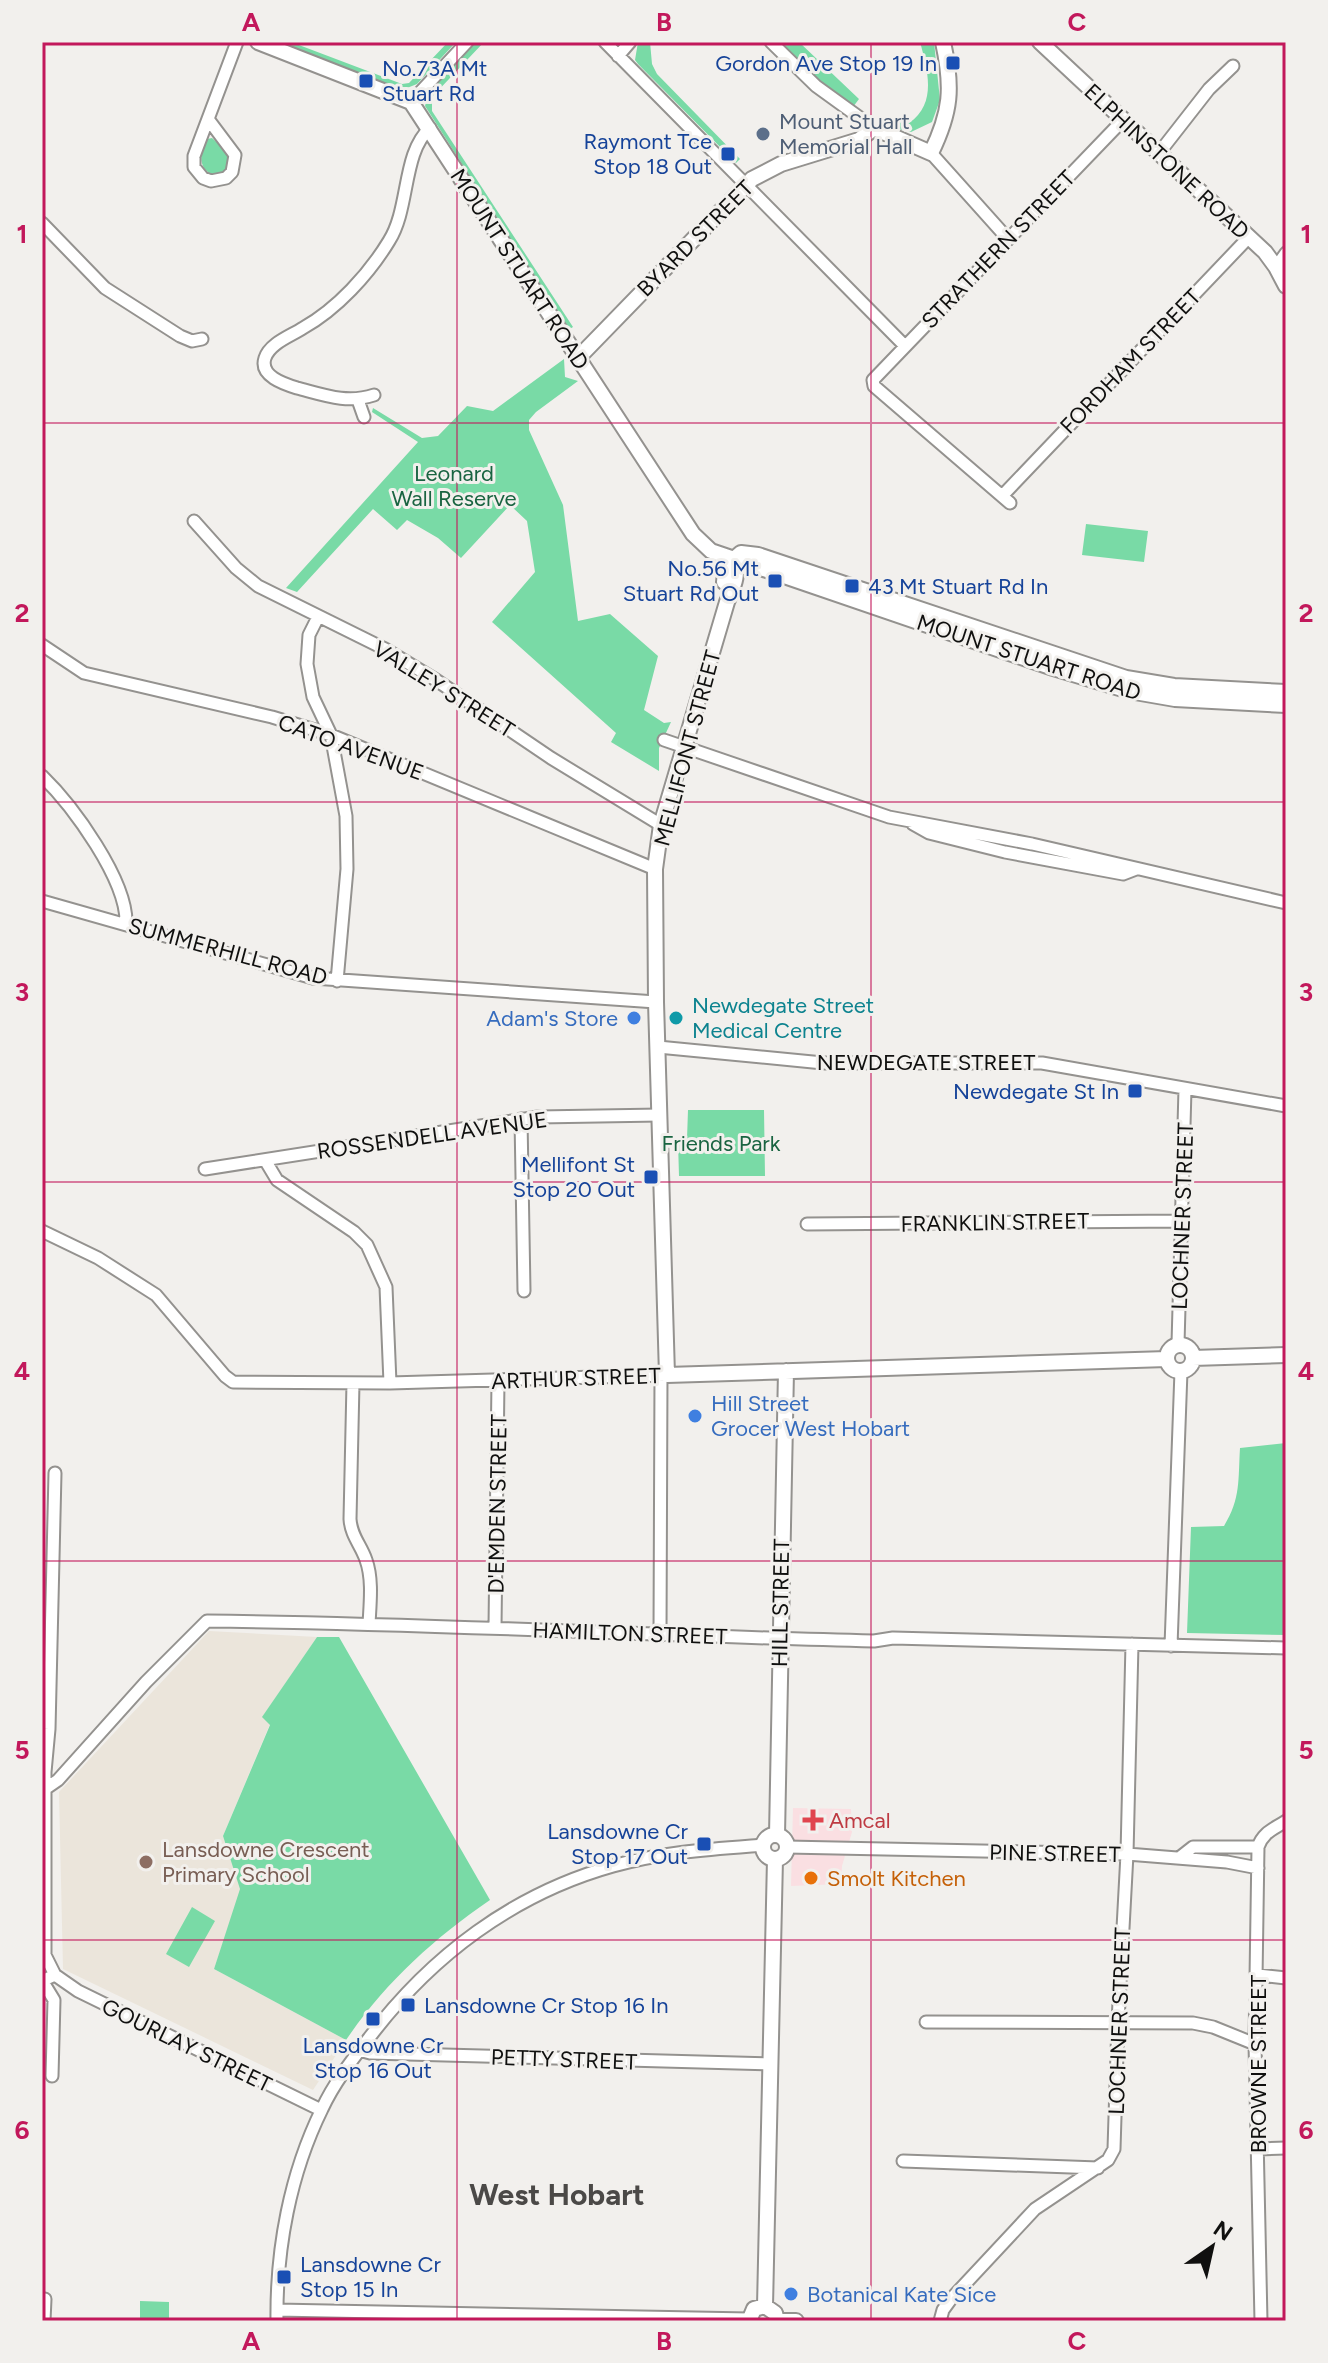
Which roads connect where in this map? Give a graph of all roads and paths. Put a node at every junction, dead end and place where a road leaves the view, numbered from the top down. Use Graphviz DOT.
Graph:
graph roads {
  1 [pos="237,42"];
  2 [pos="258,42"];
  3 [pos="467,42"];
  4 [pos="605,42"];
  5 [pos="630,42"];
  6 [pos="771,42"];
  7 [pos="943,42"];
  8 [pos="1040,42"];
  9 [pos="618,56"];
  10 [pos="1233,66"];
  11 [pos="411,102"];
  12 [pos="208,119"];
  13 [pos="1123,120"];
  14 [pos="430,128"];
  15 [pos="874,128"];
  16 [pos="931,153"];
  17 [pos="1159,153"];
  18 [pos="746,184"];
  19 [pos="42,223"];
  20 [pos="1249,237"];
  21 [pos="1008,239"];
  22 [pos="1286,253"];
  23 [pos="1276,267"];
  24 [pos="1286,286"];
  25 [pos="202,339"];
  26 [pos="905,346"];
  27 [pos="578,358"];
  28 [pos="873,380"];
  29 [pos="374,395"];
  30 [pos="358,400"];
  31 [pos="364,417"];
  32 [pos="194,521"];
  33 [pos="702,545"];
  34 [pos="733,559"];
  35 [pos="724,582"];
  36 [pos="727,602"];
  37 [pos="318,617"];
  38 [pos="42,645"];
  39 [pos="1286,692"];
  40 [pos="1286,705"];
  41 [pos="331,735"];
  42 [pos="664,740"];
  43 [pos="685,748"];
  44 [pos="42,776"];
  45 [pos="661,825"];
  46 [pos="655,869"];
  47 [pos="42,901"];
  48 [pos="1286,903"];
  49 [pos="126,923"];
  50 [pos="337,981"];
  51 [pos="656,1002"];
  52 [pos="658,1047"];
  53 [pos="1185,1089"];
  54 [pos="1286,1106"];
  55 [pos="660,1115"];
  56 [pos="521,1119"];
  57 [pos="265,1160"];
  58 [pos="205,1169"];
  59 [pos="1182,1221"];
  60 [pos="807,1224"];
  61 [pos="42,1231"];
  62 [pos="524,1291"];
  63 [pos="1178,1344"];
  64 [pos="1286,1355"];
  65 [pos="1193,1358"];
  66 [pos="1167,1359"];
  67 [pos="786,1371"];
  68 [pos="1181,1371"];
  69 [pos="664,1375"];
  70 [pos="498,1380"];
  71 [pos="353,1383"];
  72 [pos="390,1383"];
  73 [pos="55,1473"];
  74 [pos="369,1624"];
  75 [pos="495,1628"];
  76 [pos="660,1636"];
  77 [pos="779,1637"];
  78 [pos="1132,1644"];
  79 [pos="1171,1646"];
  80 [pos="1286,1648"];
  81 [pos="45,1789"];
  82 [pos="44,1817"];
  83 [pos="1286,1821"];
  84 [pos="777,1835"];
  85 [pos="763,1845"];
  86 [pos="787,1847"];
  87 [pos="1258,1847"];
  88 [pos="1127,1854"];
  89 [pos="1179,1858"];
  90 [pos="775,1859"];
  91 [pos="1258,1868"];
  92 [pos="55,1975"];
  93 [pos="1258,1975"];
  94 [pos="1286,1978"];
  95 [pos="42,1983"];
  96 [pos="1118,2021"];
  97 [pos="926,2022"];
  98 [pos="1255,2044"];
  99 [pos="359,2050"];
  100 [pos="770,2064"];
  101 [pos="52,2076"];
  102 [pos="321,2110"];
  103 [pos="1286,2148"];
  104 [pos="1259,2149"];
  105 [pos="903,2161"];
  106 [pos="1098,2168"];
  107 [pos="45,2299"];
  108 [pos="765,2306"];
  109 [pos="277,2315"];
  110 [pos="457,2317"];
  111 [pos="749,2320"];
  112 [pos="44,2321"];
  113 [pos="777,2321"];
  114 [pos="796,2321"];
  115 [pos="940,2321"];
  116 [pos="1261,2321"];
  1 -- 12 [label="street"];
  2 -- 11 [label="street"];
  3 -- 11 [label="street"];
  4 -- 9 [label="street"];
  5 -- 9 [label="street"];
  6 -- 15 [label="street"];
  7 -- 16 [label="street"];
  8 -- 13 [label="street, ELPHINSTONE ROAD"];
  9 -- 18 [label="street"];
  10 -- 17 [label="street"];
  11 -- 14 [label="street, MOUNT STUART ROAD"];
  12 -- 12 [label="street"];
  13 -- 17 [label="street, ELPHINSTONE ROAD"];
  13 -- 21 [label="street, STRATHERN STREET"];
  14 -- 27 [label="street, MOUNT STUART ROAD"];
  14 -- 30 [label="street"];
  15 -- 16 [label="street"];
  15 -- 18 [label="street, BYARD STREET"];
  16 -- 21 [label="street"];
  17 -- 20 [label="street, ELPHINSTONE ROAD"];
  18 -- 26 [label="street"];
  18 -- 27 [label="street, BYARD STREET"];
  19 -- 25 [label="street"];
  20 -- 23 [label="street, ELPHINSTONE ROAD"];
  20 -- 28 [label="street, FORDHAM STREET"];
  21 -- 26 [label="street, STRATHERN STREET"];
  22 -- 23 [label="street"];
  23 -- 24 [label="street, ELPHINSTONE ROAD"];
  26 -- 28 [label="street, STRATHERN STREET"];
  27 -- 33 [label="street, MOUNT STUART ROAD"];
  29 -- 30 [label="street"];
  30 -- 31 [label="street"];
  32 -- 37 [label="street, VALLEY STREET"];
  33 -- 34 [label="street, MOUNT STUART ROAD"];
  33 -- 35 [label="street, MELLIFONT STREET"];
  34 -- 35 [label="street, MELLIFONT STREET"];
  34 -- 36 [label="street, MELLIFONT STREET"];
  34 -- 39 [label="street, MOUNT STUART ROAD"];
  34 -- 40 [label="street, MOUNT STUART ROAD"];
  35 -- 36 [label="street, MELLIFONT STREET"];
  36 -- 43 [label="street, MELLIFONT STREET"];
  37 -- 41 [label="street"];
  37 -- 45 [label="street, VALLEY STREET"];
  38 -- 41 [label="street, CATO AVENUE"];
  41 -- 46 [label="street, CATO AVENUE"];
  41 -- 50 [label="street"];
  42 -- 43 [label="street"];
  43 -- 45 [label="street, MELLIFONT STREET"];
  43 -- 48 [label="street"];
  44 -- 49 [label="street"];
  45 -- 46 [label="street, MELLIFONT STREET"];
  46 -- 51 [label="street, MELLIFONT STREET"];
  47 -- 49 [label="street, SUMMERHILL ROAD"];
  49 -- 50 [label="street, SUMMERHILL ROAD"];
  50 -- 51 [label="street, SUMMERHILL ROAD"];
  51 -- 52 [label="street, MELLIFONT STREET"];
  52 -- 53 [label="street, NEWDEGATE STREET"];
  52 -- 55 [label="street, MELLIFONT STREET"];
  53 -- 54 [label="street, NEWDEGATE STREET"];
  53 -- 59 [label="street, LOCHNER STREET"];
  55 -- 56 [label="street, ROSSENDELL AVENUE"];
  55 -- 69 [label="street, MELLIFONT STREET"];
  56 -- 57 [label="street, ROSSENDELL AVENUE"];
  56 -- 62 [label="street"];
  57 -- 58 [label="street, ROSSENDELL AVENUE"];
  57 -- 72 [label="street"];
  59 -- 60 [label="street, FRANKLIN STREET"];
  59 -- 63 [label="street, LOCHNER STREET"];
  61 -- 71 [label="street, ARTHUR STREET"];
  63 -- 65 [label="street"];
  63 -- 66 [label="street"];
  64 -- 65 [label="street"];
  65 -- 68 [label="street"];
  66 -- 67 [label="street, ARTHUR STREET"];
  66 -- 68 [label="street"];
  67 -- 69 [label="street, ARTHUR STREET"];
  67 -- 77 [label="street, HILL STREET"];
  68 -- 79 [label="street"];
  69 -- 70 [label="street, ARTHUR STREET"];
  69 -- 76 [label="street"];
  70 -- 72 [label="street, ARTHUR STREET"];
  70 -- 75 [label="street, D'EMDEN STREET"];
  71 -- 72 [label="street, ARTHUR STREET"];
  71 -- 74 [label="street"];
  73 -- 81 [label="street"];
  74 -- 75 [label="street, HAMILTON STREET"];
  74 -- 81 [label="street, HAMILTON STREET"];
  75 -- 76 [label="street, HAMILTON STREET"];
  76 -- 77 [label="street, HAMILTON STREET"];
  77 -- 78 [label="street, HAMILTON STREET"];
  77 -- 84 [label="street, HILL STREET"];
  78 -- 79 [label="street, HAMILTON STREET"];
  78 -- 88 [label="street, LOCHNER STREET"];
  79 -- 80 [label="street, HAMILTON STREET"];
  81 -- 82 [label="street"];
  82 -- 92 [label="street"];
  83 -- 87 [label="street"];
  84 -- 85 [label="street"];
  84 -- 86 [label="street"];
  85 -- 90 [label="street"];
  85 -- 99 [label="street"];
  86 -- 88 [label="street, PINE STREET"];
  86 -- 90 [label="street"];
  87 -- 89 [label="street, PINE STREET"];
  87 -- 91 [label="street, BROWNE STREET"];
  88 -- 89 [label="street, PINE STREET"];
  88 -- 96 [label="street, LOCHNER STREET"];
  89 -- 91 [label="street, PINE STREET"];
  90 -- 100 [label="street"];
  91 -- 93 [label="street, BROWNE STREET"];
  92 -- 95 [label="street"];
  92 -- 102 [label="street, GOURLAY STREET"];
  93 -- 94 [label="street"];
  93 -- 98 [label="street, BROWNE STREET"];
  95 -- 101 [label="street"];
  96 -- 97 [label="street"];
  96 -- 98 [label="street"];
  96 -- 106 [label="street, LOCHNER STREET"];
  98 -- 104 [label="street, BROWNE STREET"];
  99 -- 100 [label="street, PETTY STREET"];
  99 -- 102 [label="street"];
  100 -- 108 [label="street"];
  102 -- 109 [label="street"];
  103 -- 104 [label="street"];
  104 -- 116 [label="street, BROWNE STREET"];
  105 -- 106 [label="street"];
  106 -- 115 [label="street"];
  107 -- 112 [label="street"];
  108 -- 111 [label="street"];
  108 -- 113 [label="street"];
  109 -- 110 [label="street"];
  110 -- 111 [label="street"];
  113 -- 114 [label="street"];
}
